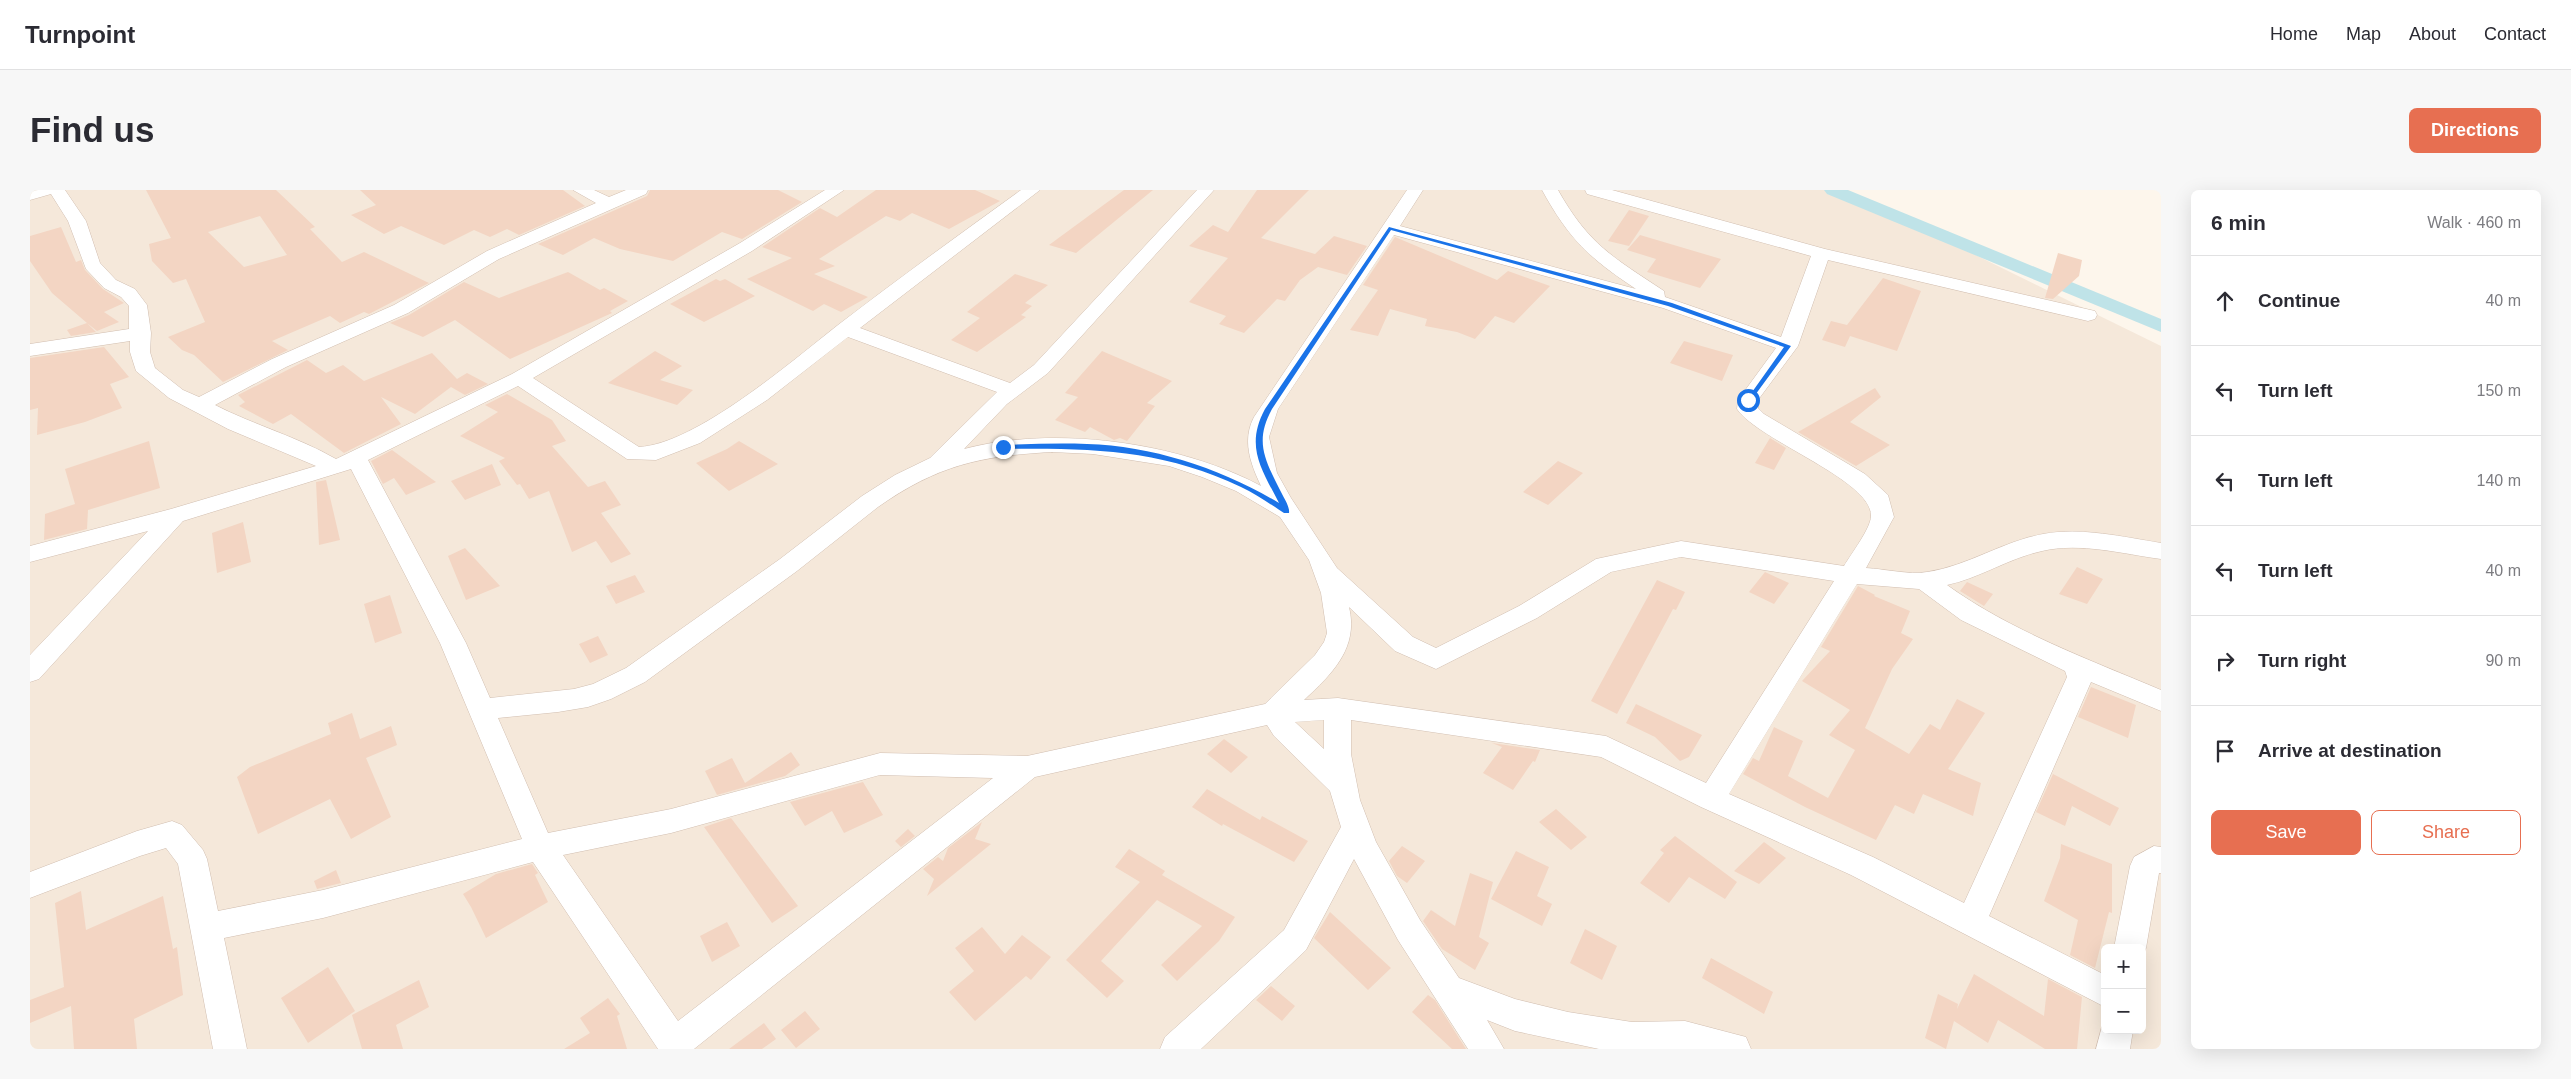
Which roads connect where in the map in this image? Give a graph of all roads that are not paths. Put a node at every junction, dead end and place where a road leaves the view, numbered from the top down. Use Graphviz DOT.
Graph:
graph roads {
  1 [pos="48,190"];
  2 [pos="57,190"];
  3 [pos="580,190"];
  4 [pos="640,190"];
  5 [pos="836,190"];
  6 [pos="1032,190"];
  7 [pos="1206,190"];
  8 [pos="1415,190"];
  9 [pos="1550,190"];
  10 [pos="1594,190"];
  11 [pos="30,195"];
  12 [pos="608,203"];
  13 [pos="1389,228"];
  14 [pos="1821,253"];
  15 [pos="1670,304"];
  16 [pos="2088,316"];
  17 [pos="845,329"];
  18 [pos="141,333"];
  19 [pos="1788,346"];
  20 [pos="30,350"];
  21 [pos="519,378"];
  22 [pos="1011,390"];
  23 [pos="200,405"];
  24 [pos="345,463"];
  25 [pos="938,463"];
  26 [pos="1286,511"];
  27 [pos="175,516"];
  28 [pos="2161,551"];
  29 [pos="30,554"];
  30 [pos="1325,571"];
  31 [pos="1850,574"];
  32 [pos="1925,581"];
  33 [pos="2076,665"];
  34 [pos="30,672"];
  35 [pos="2161,701"];
  36 [pos="1338,708"];
  37 [pos="482,709"];
  38 [pos="1274,714"];
  39 [pos="1027,767"];
  40 [pos="1344,787"];
  41 [pos="1710,799"];
  42 [pos="1356,828"];
  43 [pos="540,847"];
  44 [pos="2161,860"];
  45 [pos="30,885"];
  46 [pos="1971,921"];
  47 [pos="206,928"];
  48 [pos="2131,944"];
  49 [pos="1448,990"];
  50 [pos="2101,990"];
  51 [pos="2115,1034"];
  52 [pos="675,1046"];
  53 [pos="230,1049"];
  54 [pos="1177,1049"];
  55 [pos="1487,1049"];
  56 [pos="1734,1049"];
  57 [pos="2113,1049"];
  1 -- 11 [label="street"];
  2 -- 18 [label="street"];
  3 -- 12 [label="street"];
  4 -- 12 [label="street"];
  5 -- 21 [label="street"];
  6 -- 17 [label="street"];
  7 -- 22 [label="street"];
  8 -- 13 [label="street"];
  9 -- 15 [label="street"];
  10 -- 14 [label="street"];
  12 -- 23 [label="street"];
  13 -- 15 [label="street"];
  13 -- 26 [label="street"];
  14 -- 16 [label="street"];
  14 -- 19 [label="street"];
  15 -- 19 [label="street"];
  17 -- 21 [label="street"];
  17 -- 22 [label="street"];
  18 -- 20 [label="street"];
  18 -- 23 [label="street"];
  19 -- 31 [label="street"];
  21 -- 24 [label="street"];
  22 -- 25 [label="street"];
  23 -- 24 [label="street"];
  24 -- 27 [label="street"];
  24 -- 37 [label="street"];
  25 -- 26 [label="street"];
  25 -- 37 [label="street"];
  26 -- 30 [label="street"];
  27 -- 29 [label="street"];
  27 -- 34 [label="street"];
  28 -- 32 [label="street"];
  30 -- 31 [label="street"];
  30 -- 38 [label="street"];
  31 -- 32 [label="street"];
  31 -- 41 [label="street"];
  32 -- 33 [label="street"];
  33 -- 35 [label="street"];
  33 -- 46 [label="street"];
  36 -- 38 [label="street"];
  36 -- 40 [label="street"];
  36 -- 41 [label="street"];
  37 -- 43 [label="street"];
  38 -- 39 [label="street"];
  38 -- 40 [label="street"];
  39 -- 43 [label="street"];
  39 -- 52 [label="street"];
  40 -- 42 [label="street"];
  41 -- 46 [label="street"];
  42 -- 49 [label="street"];
  42 -- 54 [label="street"];
  43 -- 47 [label="street"];
  43 -- 52 [label="street"];
  44 -- 48 [label="street"];
  45 -- 47 [label="street"];
  46 -- 50 [label="street"];
  47 -- 53 [label="street"];
  49 -- 55 [label="street"];
  49 -- 56 [label="street"];
  51 -- 57 [label="street"];
}
